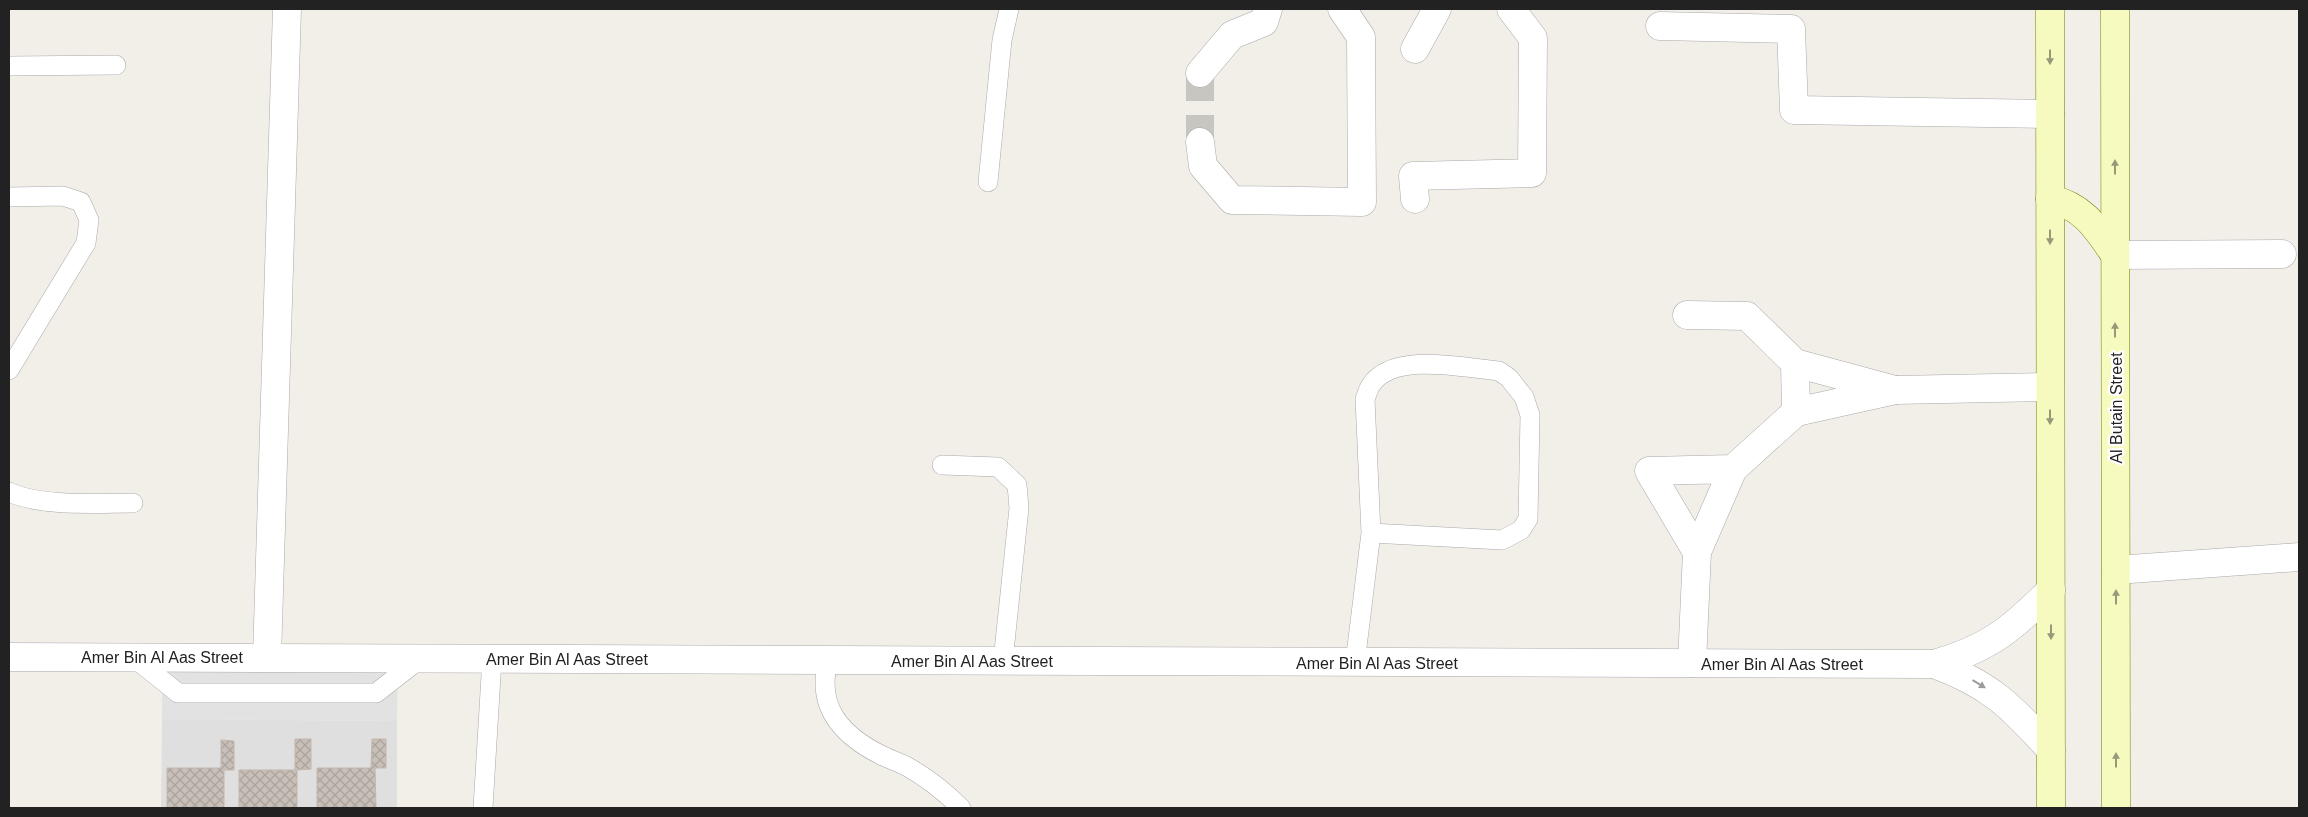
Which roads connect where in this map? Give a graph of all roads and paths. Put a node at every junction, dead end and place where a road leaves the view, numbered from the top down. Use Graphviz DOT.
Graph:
graph roads {
  1 [pos="286,9"];
  2 [pos="1009,9"];
  3 [pos="1268,9"];
  4 [pos="1342,9"];
  5 [pos="1437,9"];
  6 [pos="1511,9"];
  7 [pos="2050,9"];
  8 [pos="2114,9"];
  9 [pos="1660,26"];
  10 [pos="1415,49"];
  11 [pos="116,65"];
  12 [pos="9,66"];
  13 [pos="1200,73"];
  14 [pos="2050,114"];
  15 [pos="1200,142"];
  16 [pos="988,182"];
  17 [pos="9,197"];
  18 [pos="1415,199"];
  19 [pos="2050,199"];
  20 [pos="2282,254"];
  21 [pos="2115,255"];
  22 [pos="1687,315"];
  23 [pos="1795,363"];
  24 [pos="9,370"];
  25 [pos="2050,387"];
  26 [pos="1895,390"];
  27 [pos="1796,412"];
  28 [pos="942,465"];
  29 [pos="1733,469"];
  30 [pos="9,492"];
  31 [pos="133,503"];
  32 [pos="1371,533"];
  33 [pos="1697,552"];
  34 [pos="2299,557"];
  35 [pos="2116,570"];
  36 [pos="2051,590"];
  37 [pos="9,657"];
  38 [pos="133,657"];
  39 [pos="267,657"];
  40 [pos="422,658"];
  41 [pos="492,659"];
  42 [pos="828,661"];
  43 [pos="1003,661"];
  44 [pos="1355,663"];
  45 [pos="1692,663"];
  46 [pos="1934,664"];
  47 [pos="2051,750"];
  48 [pos="483,808"];
  49 [pos="961,808"];
  50 [pos="2051,808"];
  51 [pos="2116,808"];
  1 -- 39 [label="street"];
  2 -- 16 [label="lane"];
  3 -- 13 [label="street"];
  4 -- 15 [label="street"];
  5 -- 10 [label="street"];
  6 -- 18 [label="street"];
  7 -- 14 [label="street, one-way"];
  21 -- 8 [label="street, Al Butain Street, one-way"];
  9 -- 14 [label="street"];
  11 -- 12 [label="lane"];
  14 -- 19 [label="street"];
  17 -- 24 [label="lane"];
  19 -- 21 [label="street"];
  19 -- 25 [label="street, one-way"];
  20 -- 21 [label="street"];
  35 -- 21 [label="street, Al Butain Street, one-way"];
  22 -- 23 [label="street"];
  23 -- 26 [label="street"];
  23 -- 27 [label="street"];
  25 -- 26 [label="street"];
  25 -- 36 [label="street, one-way"];
  26 -- 27 [label="street"];
  27 -- 29 [label="street"];
  28 -- 43 [label="lane"];
  29 -- 33 [label="street"];
  29 -- 33 [label="street"];
  30 -- 31 [label="lane"];
  32 -- 32 [label="lane"];
  32 -- 44 [label="lane"];
  33 -- 45 [label="street"];
  34 -- 35 [label="street"];
  51 -- 35 [label="street, Al Butain Street, one-way"];
  36 -- 46 [label="street, Amer Bin Al Aas Street"];
  36 -- 47 [label="street, one-way"];
  37 -- 38 [label="street, Amer Bin Al Aas Street"];
  38 -- 39 [label="street, Amer Bin Al Aas Street"];
  38 -- 40 [label="lane"];
  39 -- 40 [label="street, Amer Bin Al Aas Street"];
  40 -- 41 [label="street, Amer Bin Al Aas Street"];
  41 -- 42 [label="street, Amer Bin Al Aas Street"];
  41 -- 48 [label="lane"];
  42 -- 43 [label="street, Amer Bin Al Aas Street"];
  42 -- 49 [label="lane"];
  43 -- 44 [label="street, Amer Bin Al Aas Street"];
  44 -- 45 [label="street, Amer Bin Al Aas Street"];
  45 -- 46 [label="street, Amer Bin Al Aas Street"];
  46 -- 47 [label="street, Amer Bin Al Aas Street, one-way"];
  47 -- 50 [label="street"];
}
